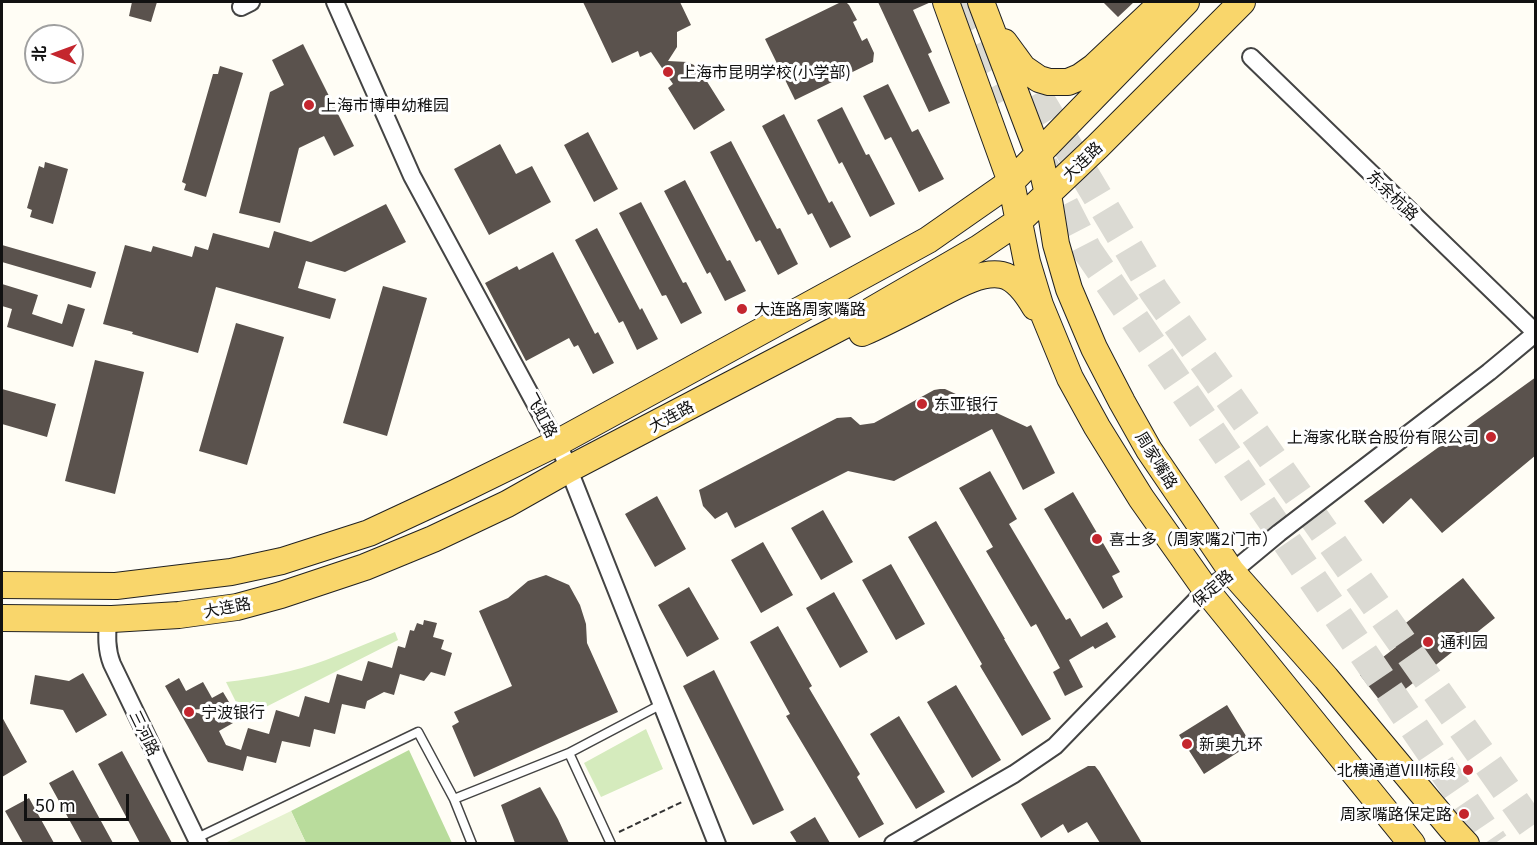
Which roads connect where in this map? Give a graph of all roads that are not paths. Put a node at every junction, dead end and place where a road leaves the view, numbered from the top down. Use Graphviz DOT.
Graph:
graph roads {
  1 [pos="335,2"];
  2 [pos="946,2"];
  3 [pos="982,2"];
  4 [pos="1163,2"];
  5 [pos="1186,2"];
  6 [pos="1242,2"];
  7 [pos="1251,57"];
  8 [pos="1039,155"];
  9 [pos="1011,182"];
  10 [pos="1048,194"];
  11 [pos="1018,221"];
  12 [pos="1535,333"];
  13 [pos="1058,351"];
  14 [pos="792,352"];
  15 [pos="557,443"];
  16 [pos="569,469"];
  17 [pos="1232,572"];
  18 [pos="2,585"];
  19 [pos="1206,590"];
  20 [pos="2,618"];
  21 [pos="108,619"];
  22 [pos="662,705"];
  23 [pos="569,753"];
  24 [pos="454,799"];
  25 [pos="609,840"];
  26 [pos="198,841"];
  27 [pos="472,843"];
  28 [pos="717,843"];
  29 [pos="893,843"];
  30 [pos="1412,843"];
  31 [pos="1466,843"];
  1 -- 15 [label="street, 飞虹路"];
  2 -- 9 [label="main road, 周家嘴路"];
  3 -- 4 [label="main road"];
  3 -- 8 [label="main road, 周家嘴路"];
  5 -- 8 [label="main road, 大连路"];
  6 -- 10 [label="main road, 大连路"];
  7 -- 12 [label="street, 东余杭路"];
  8 -- 9 [label="main road, 大连路"];
  8 -- 10 [label="main road, 周家嘴路"];
  9 -- 11 [label="main road, 周家嘴路"];
  9 -- 15 [label="main road, 大连路"];
  10 -- 11 [label="main road, 大连路"];
  10 -- 17 [label="main road, 周家嘴路"];
  11 -- 13 [label="main road, 周家嘴路"];
  11 -- 14 [label="main road, 大连路"];
  12 -- 17 [label="street, 保定路"];
  13 -- 14 [label="main road"];
  13 -- 19 [label="main road, 周家嘴路"];
  14 -- 16 [label="main road, 大连路"];
  15 -- 16 [label="street, 飞虹路"];
  15 -- 18 [label="main road, 大连路"];
  16 -- 21 [label="main road, 大连路"];
  16 -- 22 [label="street, 飞虹路"];
  17 -- 19 [label="street, 保定路"];
  17 -- 31 [label="main road, 周家嘴路"];
  19 -- 29 [label="street, 保定路"];
  19 -- 30 [label="main road, 周家嘴路"];
  20 -- 21 [label="main road, 大连路"];
  21 -- 26 [label="street, 三河路"];
  22 -- 23 [label="lane"];
  22 -- 28 [label="street, 飞虹路"];
  23 -- 24 [label="lane"];
  23 -- 25 [label="lane"];
  24 -- 26 [label="lane"];
  24 -- 27 [label="lane"];
}
